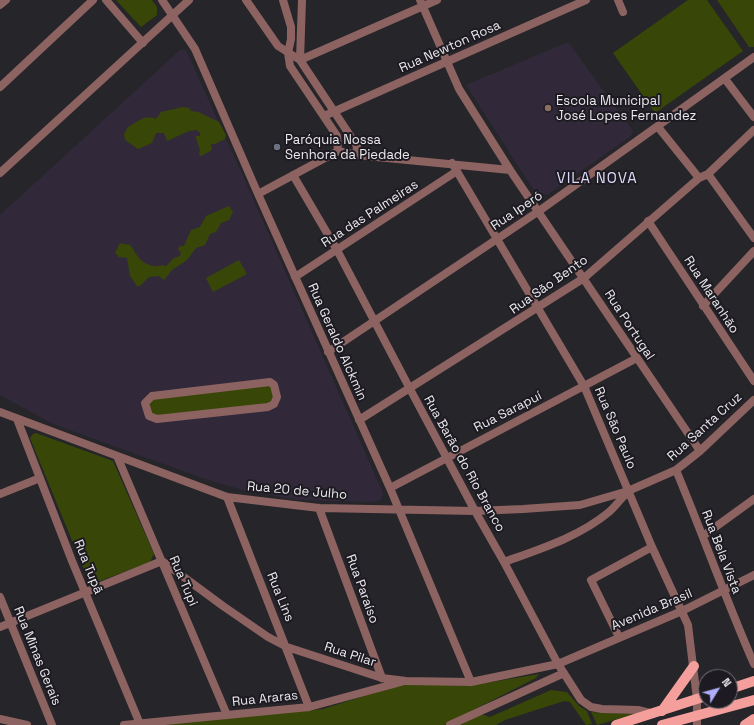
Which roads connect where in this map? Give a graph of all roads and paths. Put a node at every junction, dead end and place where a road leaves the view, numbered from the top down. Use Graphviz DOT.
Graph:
graph roads {
  1 [pos="6,0"];
  2 [pos="93,0"];
  3 [pos="106,0"];
  4 [pos="162,0"];
  5 [pos="189,0"];
  6 [pos="246,0"];
  7 [pos="284,0"];
  8 [pos="302,0"];
  9 [pos="437,0"];
  10 [pos="586,0"];
  11 [pos="618,0"];
  12 [pos="421,3"];
  13 [pos="0,5"];
  14 [pos="623,12"];
  15 [pos="174,15"];
  16 [pos="143,42"];
  17 [pos="288,52"];
  18 [pos="754,57"];
  19 [pos="300,60"];
  20 [pos="448,61"];
  21 [pos="725,79"];
  22 [pos="0,87"];
  23 [pos="334,111"];
  24 [pos="324,116"];
  25 [pos="754,117"];
  26 [pos="658,126"];
  27 [pos="754,130"];
  28 [pos="338,151"];
  29 [pos="356,154"];
  30 [pos="452,163"];
  31 [pos="2,168"];
  32 [pos="510,170"];
  33 [pos="457,171"];
  34 [pos="293,174"];
  35 [pos="708,174"];
  36 [pos="699,178"];
  37 [pos="258,194"];
  38 [pos="539,211"];
  39 [pos="648,221"];
  40 [pos="754,238"];
  41 [pos="496,240"];
  42 [pos="337,250"];
  43 [pos="754,251"];
  44 [pos="295,277"];
  45 [pos="584,278"];
  46 [pos="703,306"];
  47 [pos="537,309"];
  48 [pos="374,322"];
  49 [pos="328,352"];
  50 [pos="637,358"];
  51 [pos="754,381"];
  52 [pos="584,386"];
  53 [pos="410,390"];
  54 [pos="159,395"];
  55 [pos="754,400"];
  56 [pos="0,412"];
  57 [pos="17,419"];
  58 [pos="359,420"];
  59 [pos="700,451"];
  60 [pos="117,456"];
  61 [pos="447,457"];
  62 [pos="676,470"];
  63 [pos="40,478"];
  64 [pos="390,488"];
  65 [pos="628,491"];
  66 [pos="0,494"];
  67 [pos="227,497"];
  68 [pos="754,499"];
  69 [pos="319,508"];
  70 [pos="397,508"];
  71 [pos="475,511"];
  72 [pos="703,536"];
  73 [pos="652,547"];
  74 [pos="162,561"];
  75 [pos="504,562"];
  76 [pos="754,575"];
  77 [pos="723,592"];
  78 [pos="86,593"];
  79 [pos="0,597"];
  80 [pos="682,611"];
  81 [pos="11,623"];
  82 [pos="0,627"];
  83 [pos="619,637"];
  84 [pos="287,647"];
  85 [pos="558,664"];
  86 [pos="754,664"];
  87 [pos="694,666"];
  88 [pos="564,673"];
  89 [pos="382,678"];
  90 [pos="406,681"];
  91 [pos="754,681"];
  92 [pos="471,682"];
  93 [pos="698,682"];
  94 [pos="738,686"];
  95 [pos="698,698"];
  96 [pos="754,700"];
  97 [pos="309,707"];
  98 [pos="698,709"];
  99 [pos="662,710"];
  100 [pos="650,713"];
  101 [pos="697,714"];
  102 [pos="226,715"];
  103 [pos="754,719"];
  104 [pos="0,720"];
  105 [pos="140,724"];
  106 [pos="666,724"];
  107 [pos="27,725"];
  108 [pos="52,725"];
  109 [pos="124,725"];
  110 [pos="450,725"];
  111 [pos="616,725"];
  112 [pos="684,725"];
  113 [pos="697,725"];
  114 [pos="745,725"];
  1 -- 13 [label="street"];
  2 -- 22 [label="street"];
  3 -- 16 [label="street"];
  4 -- 15 [label="street, Rua Geraldo Alckmin"];
  5 -- 15 [label="street"];
  6 -- 17 [label="street"];
  7 -- 17 [label="street"];
  8 -- 19 [label="street"];
  9 -- 12 [label="street"];
  10 -- 20 [label="street, Rua Newton Rosa"];
  11 -- 14 [label="street"];
  12 -- 19 [label="street"];
  12 -- 20 [label="street, Rua Portugal"];
  15 -- 16 [label="street"];
  15 -- 37 [label="street, Rua Geraldo Alckmin"];
  16 -- 31 [label="street"];
  17 -- 19 [label="street"];
  17 -- 24 [label="street"];
  18 -- 21 [label="street, Rua Iperó"];
  19 -- 23 [label="street"];
  20 -- 23 [label="street, Rua Newton Rosa"];
  20 -- 32 [label="street, Rua Portugal"];
  21 -- 25 [label="street"];
  21 -- 26 [label="street, Rua Iperó"];
  23 -- 24 [label="street, Rua Newton Rosa"];
  23 -- 29 [label="street"];
  24 -- 28 [label="street"];
  26 -- 36 [label="street"];
  26 -- 38 [label="street, Rua Iperó"];
  27 -- 35 [label="street, Rua São Bento"];
  28 -- 29 [label="street"];
  28 -- 34 [label="street"];
  29 -- 30 [label="street"];
  30 -- 32 [label="street"];
  30 -- 33 [label="street, Rua São Paulo"];
  32 -- 38 [label="street, Rua Portugal"];
  33 -- 41 [label="street, Rua São Paulo"];
  33 -- 42 [label="street, Rua das Palmeiras"];
  34 -- 37 [label="street"];
  34 -- 42 [label="street, Rua Barão do Rio Branco"];
  35 -- 36 [label="street, Rua São Bento"];
  35 -- 40 [label="street"];
  36 -- 39 [label="street, Rua São Bento"];
  37 -- 44 [label="street, Rua Geraldo Alckmin"];
  38 -- 41 [label="street, Rua Iperó"];
  38 -- 45 [label="street, Rua Portugal"];
  39 -- 45 [label="street, Rua São Bento"];
  39 -- 46 [label="street, Rua Maranhão"];
  41 -- 47 [label="street, Rua São Paulo"];
  41 -- 48 [label="street, Rua Iperó"];
  42 -- 44 [label="street, Rua das Palmeiras"];
  42 -- 48 [label="street, Rua Barão do Rio Branco"];
  43 -- 46 [label="street"];
  44 -- 49 [label="street, Rua Geraldo Alckmin"];
  45 -- 47 [label="street, Rua São Bento"];
  45 -- 50 [label="street, Rua Portugal"];
  46 -- 51 [label="street, Rua Maranhão"];
  47 -- 52 [label="street, Rua São Paulo"];
  47 -- 53 [label="street, Rua São Bento"];
  48 -- 49 [label="street, Rua Iperó"];
  48 -- 53 [label="street, Rua Barão do Rio Branco"];
  49 -- 58 [label="street, Rua Geraldo Alckmin"];
  50 -- 52 [label="street, Rua Sarapuí"];
  50 -- 59 [label="street, Rua Portugal"];
  52 -- 61 [label="street, Rua Sarapuí"];
  52 -- 65 [label="street, Rua São Paulo"];
  53 -- 58 [label="street, Rua São Bento"];
  53 -- 61 [label="street, Rua Barão do Rio Branco"];
  54 -- 54 [label="street"];
  55 -- 59 [label="street, Rua Santa Cruz"];
  56 -- 57 [label="street, Rua 20 de Julho"];
  57 -- 60 [label="street, Rua 20 de Julho"];
  57 -- 63 [label="street, Rua Tupã"];
  58 -- 64 [label="street, Rua Geraldo Alckmin"];
  59 -- 62 [label="street, Rua Santa Cruz"];
  60 -- 67 [label="street, Rua 20 de Julho"];
  60 -- 74 [label="street, Rua Tupi"];
  61 -- 64 [label="street, Rua Sarapuí"];
  61 -- 71 [label="street, Rua Barão do Rio Branco"];
  62 -- 65 [label="street, Rua Santa Cruz"];
  62 -- 72 [label="street, Rua Bela Vista"];
  63 -- 66 [label="street"];
  63 -- 78 [label="street, Rua Tupã"];
  64 -- 70 [label="street, Rua Geraldo Alckmin"];
  65 -- 71 [label="street, Rua 20 de Julho"];
  65 -- 73 [label="street, Rua São Paulo"];
  65 -- 75 [label="street"];
  67 -- 69 [label="street, Rua 20 de Julho"];
  67 -- 84 [label="street, Rua Lins"];
  68 -- 72 [label="street"];
  69 -- 70 [label="street, Rua 20 de Julho"];
  69 -- 89 [label="street, Rua Paraíso"];
  70 -- 71 [label="street, Rua 20 de Julho"];
  70 -- 92 [label="street, Rua Geraldo Alckmin"];
  71 -- 75 [label="street, Rua Barão do Rio Branco"];
  72 -- 77 [label="street, Rua Bela Vista"];
  73 -- 80 [label="street, Rua São Paulo"];
  73 -- 83 [label="street"];
  74 -- 78 [label="street"];
  74 -- 84 [label="street, Rua Pilar"];
  74 -- 102 [label="street, Rua Tupi"];
  75 -- 85 [label="street, Rua Barão do Rio Branco"];
  76 -- 77 [label="street, Avenida Brasil"];
  77 -- 80 [label="street, Avenida Brasil"];
  77 -- 86 [label="street, Rua Bela Vista"];
  78 -- 81 [label="street"];
  78 -- 105 [label="street, Rua Tupã"];
  79 -- 81 [label="street, Rua Minas Gerais"];
  80 -- 83 [label="street, Avenida Brasil"];
  80 -- 87 [label="street, Rua São Paulo"];
  81 -- 82 [label="street"];
  81 -- 108 [label="street, Rua Minas Gerais"];
  83 -- 85 [label="street, Avenida Brasil"];
  84 -- 89 [label="street, Rua Pilar"];
  84 -- 97 [label="street, Rua Lins"];
  85 -- 88 [label="street, Rua Barão do Rio Branco"];
  85 -- 92 [label="street, Rua Pilar"];
  87 -- 93 [label="street, Rua São Paulo"];
  87 -- 99 [label="main road"];
  88 -- 100 [label="street, Rua Barão do Rio Branco"];
  88 -- 110 [label="street"];
  89 -- 90 [label="street, Rua Pilar"];
  90 -- 92 [label="street, Rua Pilar"];
  90 -- 97 [label="street, Rua Araras"];
  91 -- 94 [label="main road"];
  95 -- 99 [label="main road"];
  96 -- 101 [label="main road"];
  97 -- 102 [label="street, Rua Araras"];
  98 -- 101 [label="street, Rua São Paulo"];
  99 -- 100 [label="main road"];
  99 -- 106 [label="main road"];
  100 -- 111 [label="main road"];
  101 -- 106 [label="main road"];
  101 -- 113 [label="street, Rua São Paulo"];
  102 -- 105 [label="street, Rua Araras"];
  103 -- 114 [label="main road"];
  104 -- 107 [label="street"];
  105 -- 109 [label="street, Rua Araras"];
  106 -- 112 [label="main road"];
}
